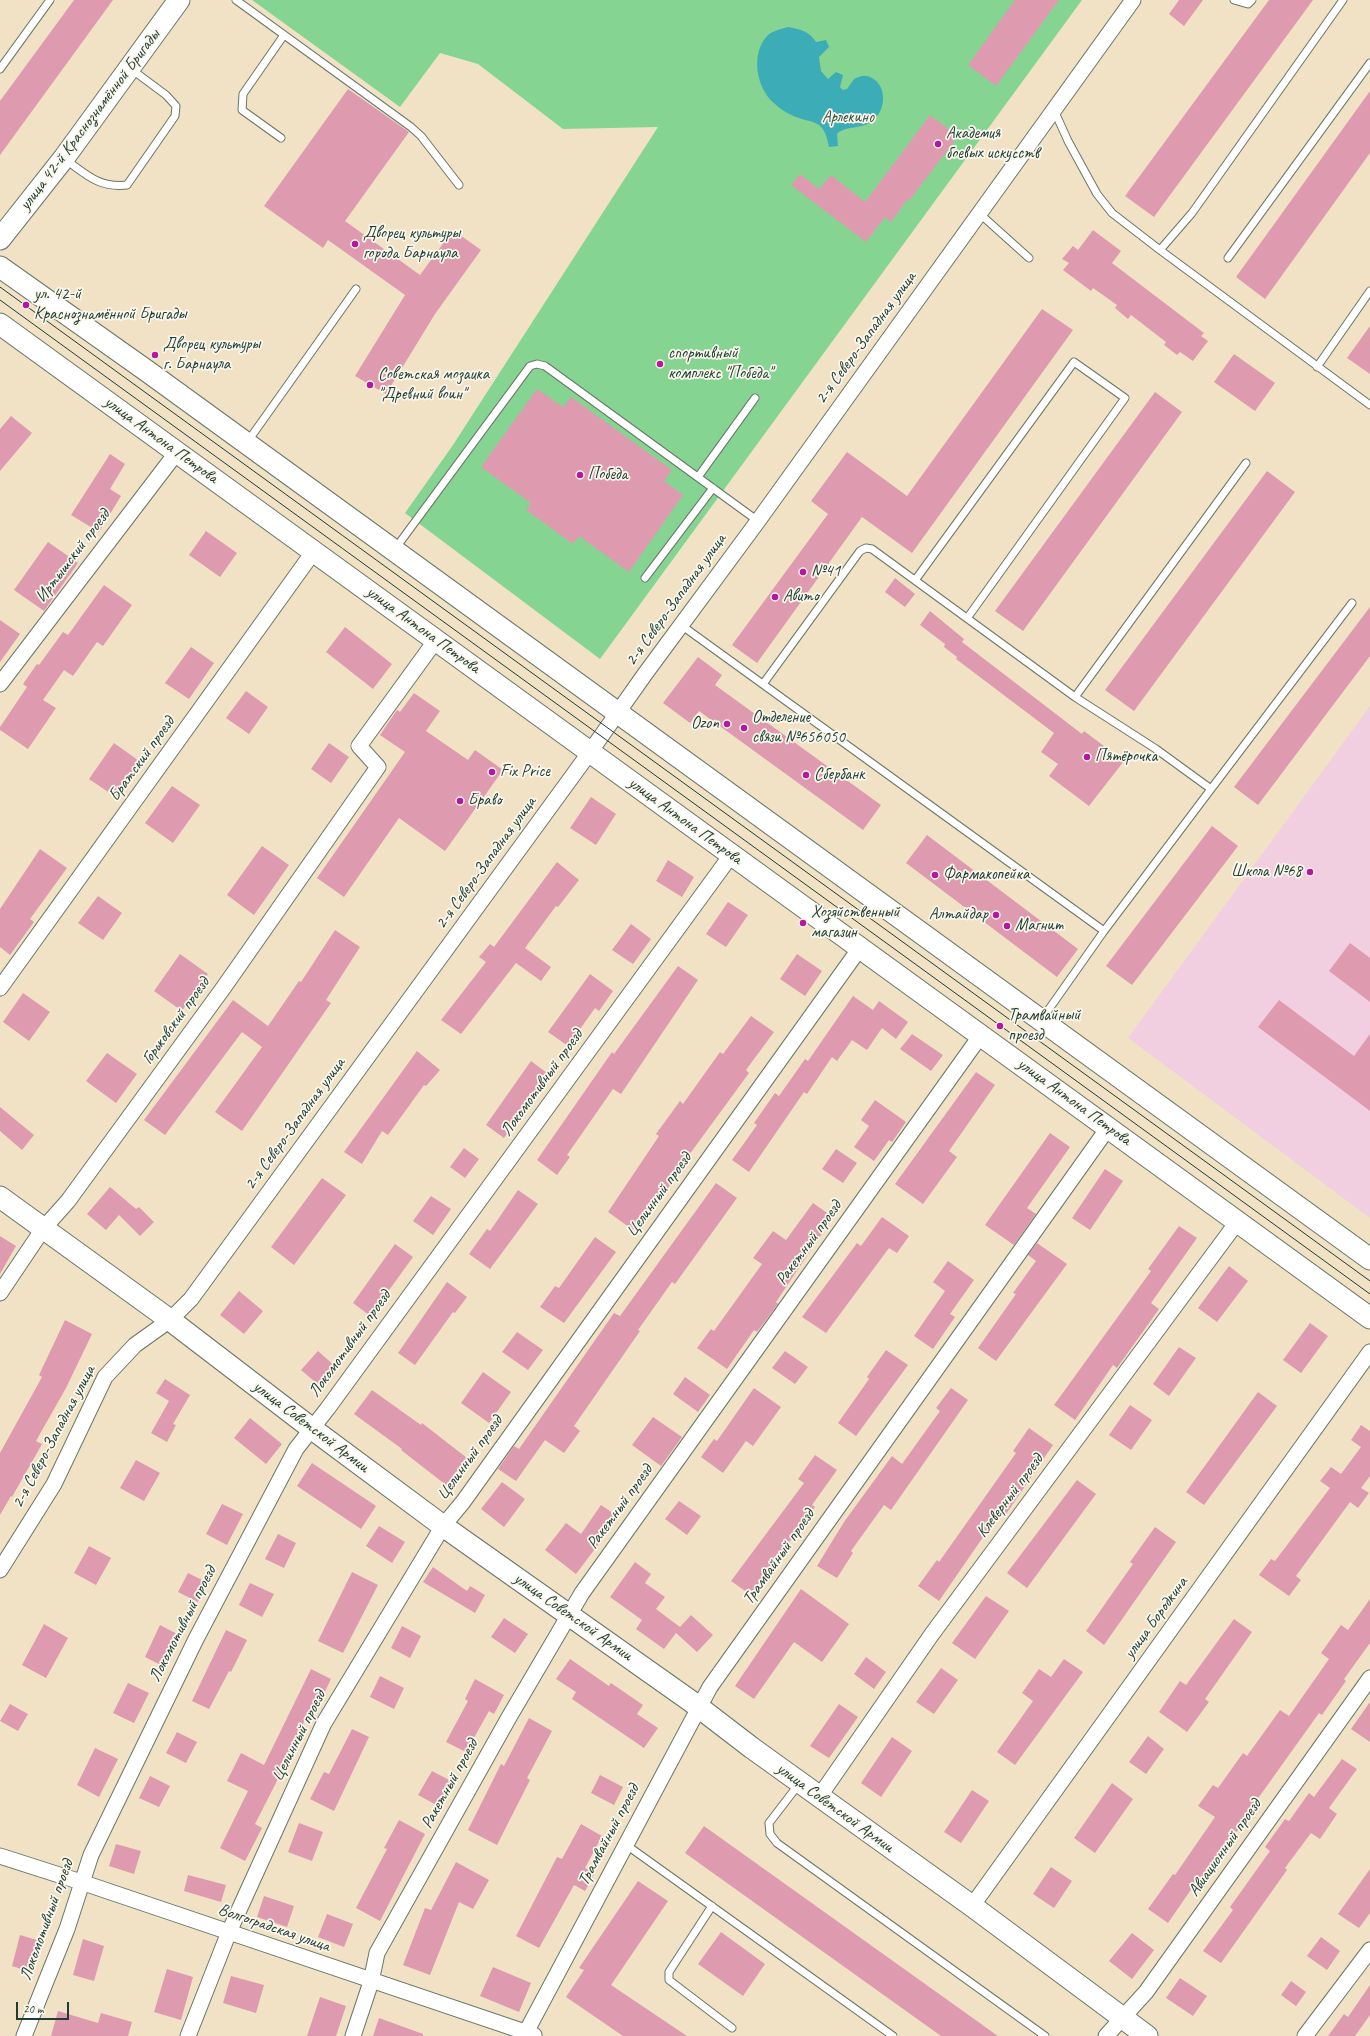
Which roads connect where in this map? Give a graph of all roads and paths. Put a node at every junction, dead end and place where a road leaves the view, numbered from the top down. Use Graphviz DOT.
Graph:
graph roads {
  1 [pos="50,0"];
  2 [pos="179,0"];
  3 [pos="236,0"];
  4 [pos="1134,0"];
  5 [pos="1234,0"];
  6 [pos="1252,0"];
  7 [pos="1343,0"];
  8 [pos="284,35"];
  9 [pos="1370,63"];
  10 [pos="130,68"];
  11 [pos="0,69"];
  12 [pos="1054,110"];
  13 [pos="281,138"];
  14 [pos="64,158"];
  15 [pos="459,185"];
  16 [pos="980,214"];
  17 [pos="0,239"];
  18 [pos="1160,250"];
  19 [pos="1029,258"];
  20 [pos="1228,258"];
  21 [pos="0,267"];
  22 [pos="356,289"];
  23 [pos="1370,291"];
  24 [pos="0,324"];
  25 [pos="1317,367"];
  26 [pos="755,398"];
  27 [pos="1370,405"];
  28 [pos="247,443"];
  29 [pos="177,452"];
  30 [pos="1246,463"];
  31 [pos="698,476"];
  32 [pos="713,488"];
  33 [pos="758,521"];
  34 [pos="393,550"];
  35 [pos="314,552"];
  36 [pos="645,578"];
  37 [pos="916,579"];
  38 [pos="1352,603"];
  39 [pos="968,617"];
  40 [pos="680,625"];
  41 [pos="436,640"];
  42 [pos="0,684"];
  43 [pos="763,684"];
  44 [pos="1075,697"];
  45 [pos="618,713"];
  46 [pos="590,752"];
  47 [pos="1210,789"];
  48 [pos="732,854"];
  49 [pos="1104,931"];
  50 [pos="860,948"];
  51 [pos="0,988"];
  52 [pos="1042,1020"];
  53 [pos="981,1035"];
  54 [pos="1108,1128"];
  55 [pos="0,1197"];
  56 [pos="1238,1222"];
  57 [pos="42,1229"];
  58 [pos="1370,1259"];
  59 [pos="0,1293"];
  60 [pos="1370,1318"];
  61 [pos="170,1320"];
  62 [pos="1370,1352"];
  63 [pos="311,1428"];
  64 [pos="444,1526"];
  65 [pos="0,1570"];
  66 [pos="568,1614"];
  67 [pos="1370,1678"];
  68 [pos="699,1707"];
  69 [pos="800,1783"];
  70 [pos="819,1797"];
  71 [pos="625,1844"];
  72 [pos="0,1856"];
  73 [pos="81,1882"];
  74 [pos="712,1906"];
  75 [pos="972,1906"];
  76 [pos="229,1932"];
  77 [pos="1370,1950"];
  78 [pos="371,1982"];
  79 [pos="1123,2019"];
  80 [pos="732,2028"];
  81 [pos="528,2035"];
  82 [pos="24,2036"];
  83 [pos="188,2036"];
  84 [pos="352,2036"];
  85 [pos="893,2036"];
  86 [pos="1045,2036"];
  87 [pos="1106,2036"];
  88 [pos="1147,2036"];
  89 [pos="1305,2036"];
  1 -- 11 [label="lane"];
  2 -- 10 [label="main road, улица 42-й Краснознамённой Бригады"];
  3 -- 8 [label="lane"];
  4 -- 12 [label="street, 2-я Северо-Западная улица"];
  5 -- 6 [label="lane"];
  7 -- 18 [label="lane"];
  8 -- 13 [label="lane"];
  8 -- 15 [label="lane"];
  9 -- 20 [label="lane"];
  10 -- 14 [label="main road, улица 42-й Краснознамённой Бригады"];
  10 -- 14 [label="lane"];
  12 -- 16 [label="street, 2-я Северо-Западная улица"];
  12 -- 18 [label="lane"];
  14 -- 17 [label="main road, улица 42-й Краснознамённой Бригады"];
  16 -- 19 [label="lane"];
  16 -- 33 [label="street, 2-я Северо-Западная улица"];
  18 -- 25 [label="lane"];
  21 -- 28 [label="main road"];
  22 -- 28 [label="lane"];
  23 -- 25 [label="lane"];
  24 -- 29 [label="main road, улица Антона Петрова"];
  25 -- 27 [label="lane"];
  26 -- 31 [label="lane"];
  28 -- 34 [label="main road"];
  29 -- 35 [label="main road, улица Антона Петрова"];
  29 -- 42 [label="street, Иртышский проезд"];
  30 -- 44 [label="lane"];
  31 -- 32 [label="lane"];
  31 -- 34 [label="lane"];
  32 -- 33 [label="lane"];
  32 -- 36 [label="lane"];
  33 -- 40 [label="street, 2-я Северо-Западная улица"];
  34 -- 45 [label="main road"];
  35 -- 41 [label="main road, улица Антона Петрова"];
  35 -- 51 [label="street, Братский проезд"];
  37 -- 39 [label="lane"];
  37 -- 39 [label="lane"];
  37 -- 43 [label="lane"];
  38 -- 47 [label="lane"];
  39 -- 44 [label="lane"];
  40 -- 43 [label="lane"];
  40 -- 45 [label="street, 2-я Северо-Западная улица"];
  41 -- 46 [label="main road, улица Антона Петрова"];
  41 -- 57 [label="street, Горьковский проезд"];
  43 -- 49 [label="lane"];
  44 -- 47 [label="lane"];
  45 -- 46 [label="street, 2-я Северо-Западная улица"];
  45 -- 52 [label="main road"];
  46 -- 48 [label="main road, улица Антона Петрова"];
  46 -- 61 [label="street, 2-я Северо-Западная улица"];
  47 -- 49 [label="lane"];
  48 -- 50 [label="main road, улица Антона Петрова"];
  48 -- 63 [label="street, Локомотивный проезд"];
  49 -- 52 [label="lane"];
  50 -- 53 [label="main road, улица Антона Петрова"];
  50 -- 64 [label="street, Целинный проезд"];
  52 -- 58 [label="main road"];
  53 -- 54 [label="main road, улица Антона Петрова"];
  53 -- 66 [label="street, Ракетный проезд"];
  54 -- 56 [label="main road, улица Антона Петрова"];
  54 -- 68 [label="street, Трамвайный проезд"];
  55 -- 57 [label="main road, улица Советской Армии"];
  56 -- 60 [label="main road, улица Антона Петрова"];
  56 -- 70 [label="street, Клеверный проезд"];
  57 -- 59 [label="street, Горьковский проезд"];
  57 -- 61 [label="main road, улица Советской Армии"];
  61 -- 63 [label="main road, улица Советской Армии"];
  61 -- 65 [label="street, 2-я Северо-Западная улица"];
  62 -- 75 [label="street, улица Бородкина"];
  63 -- 64 [label="main road, улица Советской Армии"];
  63 -- 73 [label="street, Локомотивный проезд"];
  64 -- 66 [label="main road, улица Советской Армии"];
  64 -- 76 [label="street, Целинный проезд"];
  66 -- 68 [label="main road, улица Советской Армии"];
  66 -- 78 [label="street, Ракетный проезд"];
  67 -- 79 [label="street, Авиационный проезд"];
  68 -- 69 [label="main road, улица Советской Армии"];
  68 -- 71 [label="street, Трамвайный проезд"];
  69 -- 70 [label="main road, улица Советской Армии"];
  69 -- 86 [label="lane"];
  70 -- 75 [label="main road, улица Советской Армии"];
  71 -- 74 [label="lane"];
  71 -- 81 [label="street, Трамвайный проезд"];
  72 -- 73 [label="street, Волгоградская улица"];
  73 -- 76 [label="street, Волгоградская улица"];
  73 -- 82 [label="street, Локомотивный проезд"];
  74 -- 80 [label="lane"];
  74 -- 85 [label="lane"];
  75 -- 79 [label="main road, улица Советской Армии"];
  76 -- 78 [label="street, Волгоградская улица"];
  76 -- 83 [label="street, Целинный проезд"];
  77 -- 89 [label="street"];
  78 -- 81 [label="street, Волгоградская улица"];
  78 -- 84 [label="street, Ракетный проезд"];
  79 -- 87 [label="street, Авиационный проезд"];
  79 -- 88 [label="main road, улица Советской Армии"];
}
